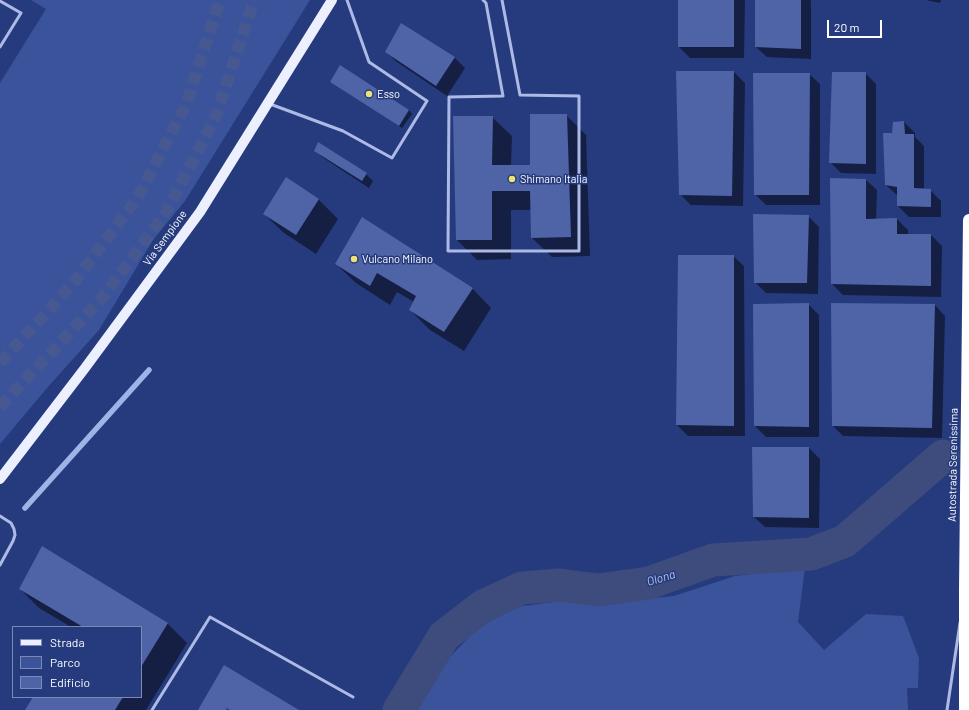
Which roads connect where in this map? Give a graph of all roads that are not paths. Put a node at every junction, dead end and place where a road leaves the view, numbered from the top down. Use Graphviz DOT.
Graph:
graph roads {
  1 [pos="332,0"];
  2 [pos="347,0"];
  3 [pos="483,0"];
  4 [pos="502,0"];
  5 [pos="0,1"];
  6 [pos="0,47"];
  7 [pos="268,104"];
  8 [pos="969,220"];
  9 [pos="0,479"];
  10 [pos="0,516"];
  11 [pos="0,565"];
  12 [pos="964,589"];
  13 [pos="353,697"];
  14 [pos="152,710"];
  15 [pos="947,710"];
  16 [pos="965,710"];
  1 -- 7 [label="main road, Via Sempione"];
  2 -- 7 [label="lane"];
  3 -- 4 [label="lane"];
  5 -- 6 [label="lane"];
  7 -- 9 [label="main road, Via Sempione"];
  8 -- 12 [label="highway, Autostrada Serenissima"];
  10 -- 11 [label="lane"];
  12 -- 15 [label="lane"];
  12 -- 16 [label="highway, Autostrada Serenissima"];
  13 -- 14 [label="lane"];
}
